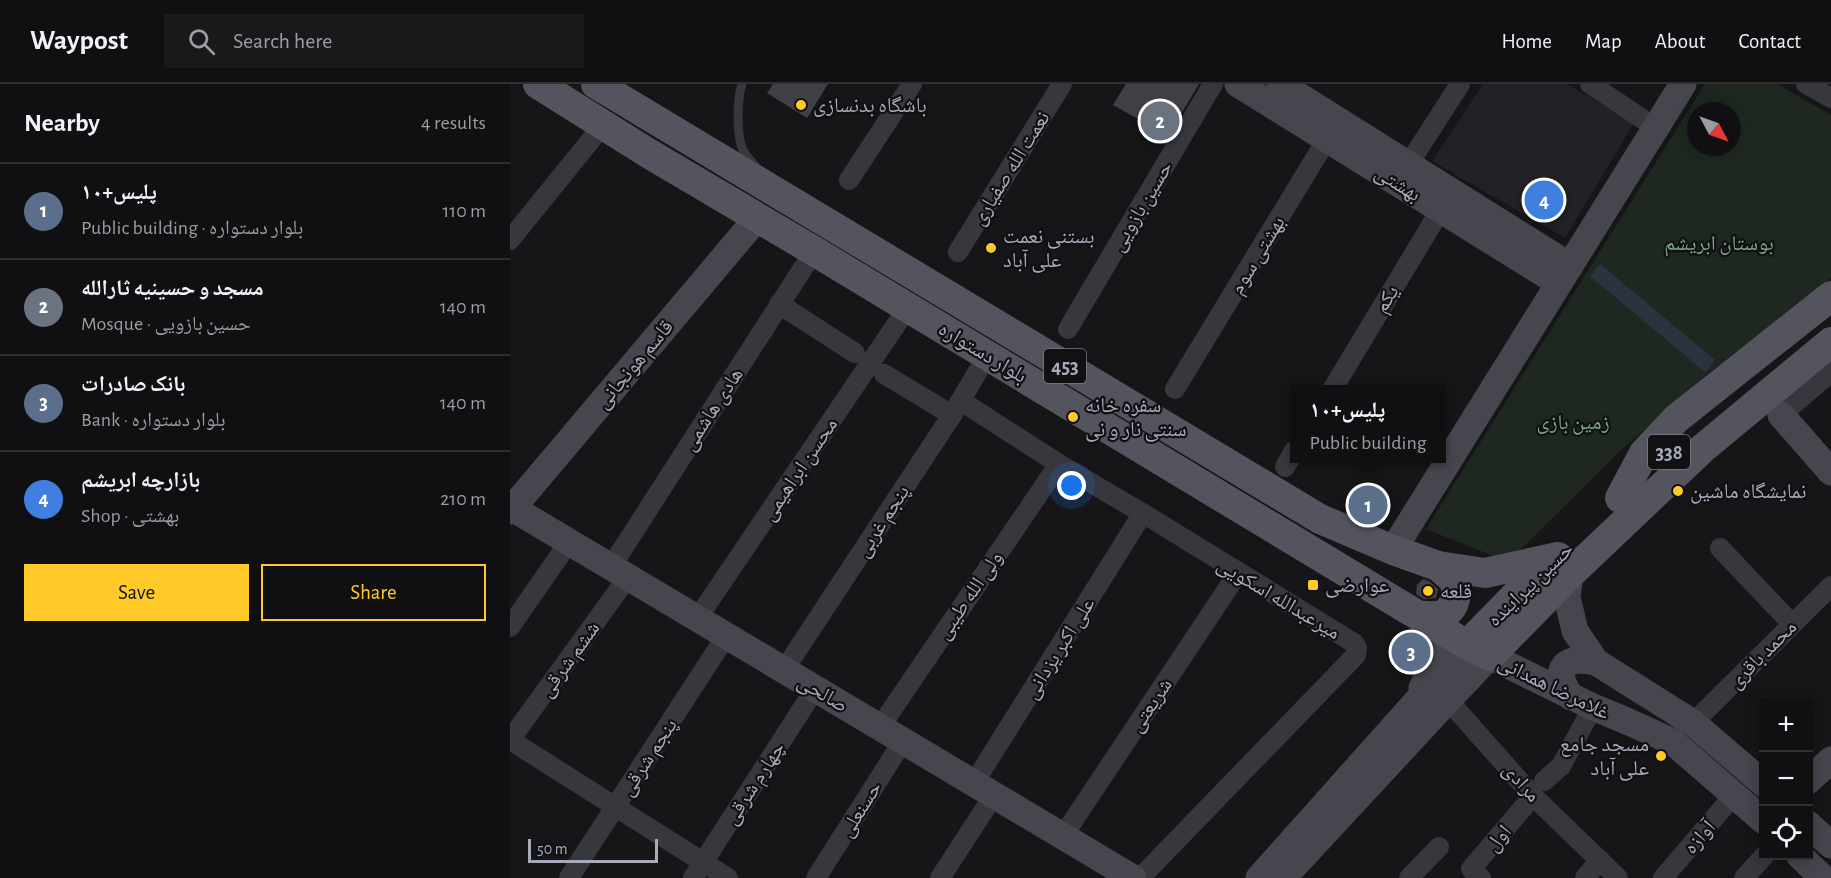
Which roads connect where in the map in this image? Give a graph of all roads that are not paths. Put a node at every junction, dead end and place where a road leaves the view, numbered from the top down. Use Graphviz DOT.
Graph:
graph roads {
  1 [pos="538,84"];
  2 [pos="596,84"];
  3 [pos="742,84"];
  4 [pos="912,84"];
  5 [pos="1062,84"];
  6 [pos="1213,84"];
  7 [pos="1238,84"];
  8 [pos="1460,84"];
  9 [pos="1590,84"];
  10 [pos="1683,84"];
  11 [pos="1806,84"];
  12 [pos="1297,89"];
  13 [pos="1831,98"];
  14 [pos="603,125"];
  15 [pos="1656,128"];
  16 [pos="1332,130"];
  17 [pos="1408,165"];
  18 [pos="849,180"];
  19 [pos="774,190"];
  20 [pos="1441,209"];
  21 [pos="758,217"];
  22 [pos="510,240"];
  23 [pos="814,251"];
  24 [pos="958,252"];
  25 [pos="1564,275"];
  26 [pos="1831,296"];
  27 [pos="779,304"];
  28 [pos="900,320"];
  29 [pos="1831,321"];
  30 [pos="1068,329"];
  31 [pos="1831,342"];
  32 [pos="855,353"];
  33 [pos="978,371"];
  34 [pos="1831,372"];
  35 [pos="884,374"];
  36 [pos="1335,385"];
  37 [pos="1175,388"];
  38 [pos="956,408"];
  39 [pos="1781,415"];
  40 [pos="1059,464"];
  41 [pos="1831,472"];
  42 [pos="1620,498"];
  43 [pos="511,509"];
  44 [pos="1143,513"];
  45 [pos="568,542"];
  46 [pos="1720,548"];
  47 [pos="1393,550"];
  48 [pos="1564,565"];
  49 [pos="1438,566"];
  50 [pos="619,572"];
  51 [pos="1238,573"];
  52 [pos="1831,586"];
  53 [pos="1528,600"];
  54 [pos="1421,616"];
  55 [pos="698,618"];
  56 [pos="1792,624"];
  57 [pos="510,627"];
  58 [pos="726,636"];
  59 [pos="1479,650"];
  60 [pos="1596,662"];
  61 [pos="784,670"];
  62 [pos="815,689"];
  63 [pos="1448,699"];
  64 [pos="1415,702"];
  65 [pos="1582,702"];
  66 [pos="1693,723"];
  67 [pos="880,727"];
  68 [pos="510,740"];
  69 [pos="903,741"];
  70 [pos="1831,760"];
  71 [pos="1813,777"];
  72 [pos="1759,780"];
  73 [pos="984,789"];
  74 [pos="1539,789"];
  75 [pos="1734,795"];
  76 [pos="615,807"];
  77 [pos="1759,817"];
  78 [pos="1813,828"];
  79 [pos="1063,836"];
  80 [pos="1831,845"];
  81 [pos="1439,847"];
  82 [pos="1760,860"];
  83 [pos="1805,860"];
  84 [pos="1600,861"];
  85 [pos="698,870"];
  86 [pos="569,878"];
  87 [pos="728,878"];
  88 [pos="816,878"];
  89 [pos="940,878"];
  90 [pos="1133,878"];
  91 [pos="1140,878"];
  92 [pos="1258,878"];
  93 [pos="1283,878"];
  94 [pos="1410,878"];
  95 [pos="1481,878"];
  96 [pos="1585,878"];
  97 [pos="1617,878"];
  98 [pos="1663,878"];
  99 [pos="1744,878"];
  100 [pos="1822,878"];
  1 -- 14 [label="main road, بلوار دستواره / 453"];
  2 -- 19 [label="main road, بلوار دستواره / 453"];
  3 -- 19 [label="lane"];
  4 -- 18 [label="street"];
  5 -- 24 [label="street, نعمت الله صفیاری"];
  6 -- 30 [label="street, حسین بازویی"];
  7 -- 16 [label="street, بهشتی"];
  8 -- 17 [label="street"];
  9 -- 15 [label="street"];
  10 -- 15 [label="street"];
  11 -- 13 [label="street"];
  12 -- 16 [label="street"];
  14 -- 21 [label="main road, بلوار دستواره / 453"];
  14 -- 22 [label="street"];
  15 -- 25 [label="street"];
  16 -- 17 [label="street"];
  16 -- 20 [label="street, بهشتی"];
  16 -- 37 [label="street, بهشتی سوم"];
  17 -- 25 [label="street"];
  19 -- 47 [label="main road, بلوار دستواره / 453"];
  20 -- 25 [label="street, بهشتی"];
  20 -- 36 [label="street, یکم"];
  21 -- 23 [label="main road, بلوار دستواره / 453"];
  21 -- 43 [label="street, قاسم هونجانی"];
  23 -- 27 [label="street, هادی هاشمی"];
  23 -- 54 [label="main road, بلوار دستواره / 453"];
  25 -- 47 [label="street"];
  26 -- 42 [label="main road"];
  27 -- 32 [label="street"];
  27 -- 50 [label="street, هادی هاشمی"];
  28 -- 55 [label="street, محسن ابراهیمی"];
  29 -- 42 [label="main road, حسین پیراینده / 338"];
  31 -- 48 [label="main road, حسین پیراینده / 338"];
  33 -- 38 [label="street, پنجم غربی"];
  34 -- 39 [label="street"];
  35 -- 38 [label="street, میرعبدالله اسکویی"];
  38 -- 40 [label="street, میرعبدالله اسکویی"];
  38 -- 61 [label="street, پنجم غربی"];
  39 -- 41 [label="street"];
  40 -- 44 [label="street, میرعبدالله اسکویی"];
  40 -- 67 [label="street, ولی الله طیبی"];
  42 -- 48 [label="main road, حسین پیراینده / 338"];
  43 -- 45 [label="street, صالحی"];
  44 -- 51 [label="street, میرعبدالله اسکویی"];
  44 -- 73 [label="street, علی اکبر یزدانی"];
  45 -- 50 [label="street, صالحی"];
  45 -- 57 [label="street"];
  46 -- 56 [label="street"];
  47 -- 49 [label="main road, بلوار دستواره / 453"];
  48 -- 49 [label="main road, بلوار دستواره / 453"];
  48 -- 53 [label="main road, حسین پیراینده / 338"];
  48 -- 60 [label="street, غلامرضا همدانی"];
  49 -- 53 [label="main road"];
  49 -- 54 [label="main road"];
  50 -- 55 [label="street, صالحی"];
  50 -- 68 [label="street, ششم شرقی"];
  51 -- 79 [label="street, شریعتی"];
  51 -- 91 [label="street, میرعبدالله اسکویی"];
  52 -- 56 [label="street, محمد باقری"];
  53 -- 59 [label="main road, حسین پیراینده / 338"];
  54 -- 59 [label="main road, بلوار دستواره / 453"];
  54 -- 64 [label="street"];
  55 -- 58 [label="street, صالحی"];
  56 -- 66 [label="street, محمد باقری"];
  58 -- 61 [label="street, صالحی"];
  58 -- 76 [label="street, پنجم شرقی"];
  59 -- 63 [label="street, حسین پیراینده / 338"];
  59 -- 64 [label="street, حسین پیراینده / 338"];
  59 -- 65 [label="street, غلامرضا همدانی"];
  60 -- 65 [label="street"];
  60 -- 66 [label="street, غلامرضا همدانی"];
  61 -- 62 [label="street, صالحی"];
  62 -- 67 [label="street, صالحی"];
  62 -- 85 [label="street, چهارم شرقی"];
  63 -- 74 [label="street, مرادی"];
  63 -- 93 [label="street, حسین پیراینده / 338"];
  64 -- 92 [label="street, حسین پیراینده / 338"];
  65 -- 74 [label="street"];
  65 -- 75 [label="street, غلامرضا همدانی"];
  66 -- 72 [label="street, غلامرضا همدانی"];
  67 -- 69 [label="street, صالحی"];
  68 -- 76 [label="street"];
  69 -- 73 [label="street, صالحی"];
  69 -- 88 [label="street, حسنعلی"];
  70 -- 71 [label="street"];
  73 -- 79 [label="street, صالحی"];
  73 -- 89 [label="street, علی اکبر یزدانی"];
  74 -- 84 [label="street, مرادی"];
  74 -- 95 [label="street, اول"];
  75 -- 77 [label="street, غلامرضا همدانی"];
  75 -- 98 [label="street, آوازه"];
  76 -- 85 [label="street"];
  76 -- 86 [label="street, پنجم شرقی"];
  78 -- 80 [label="street"];
  79 -- 90 [label="street, صالحی"];
  81 -- 94 [label="street"];
  82 -- 99 [label="street"];
  83 -- 100 [label="street"];
  84 -- 96 [label="street"];
  84 -- 97 [label="street, مرادی"];
  85 -- 87 [label="street"];
}
